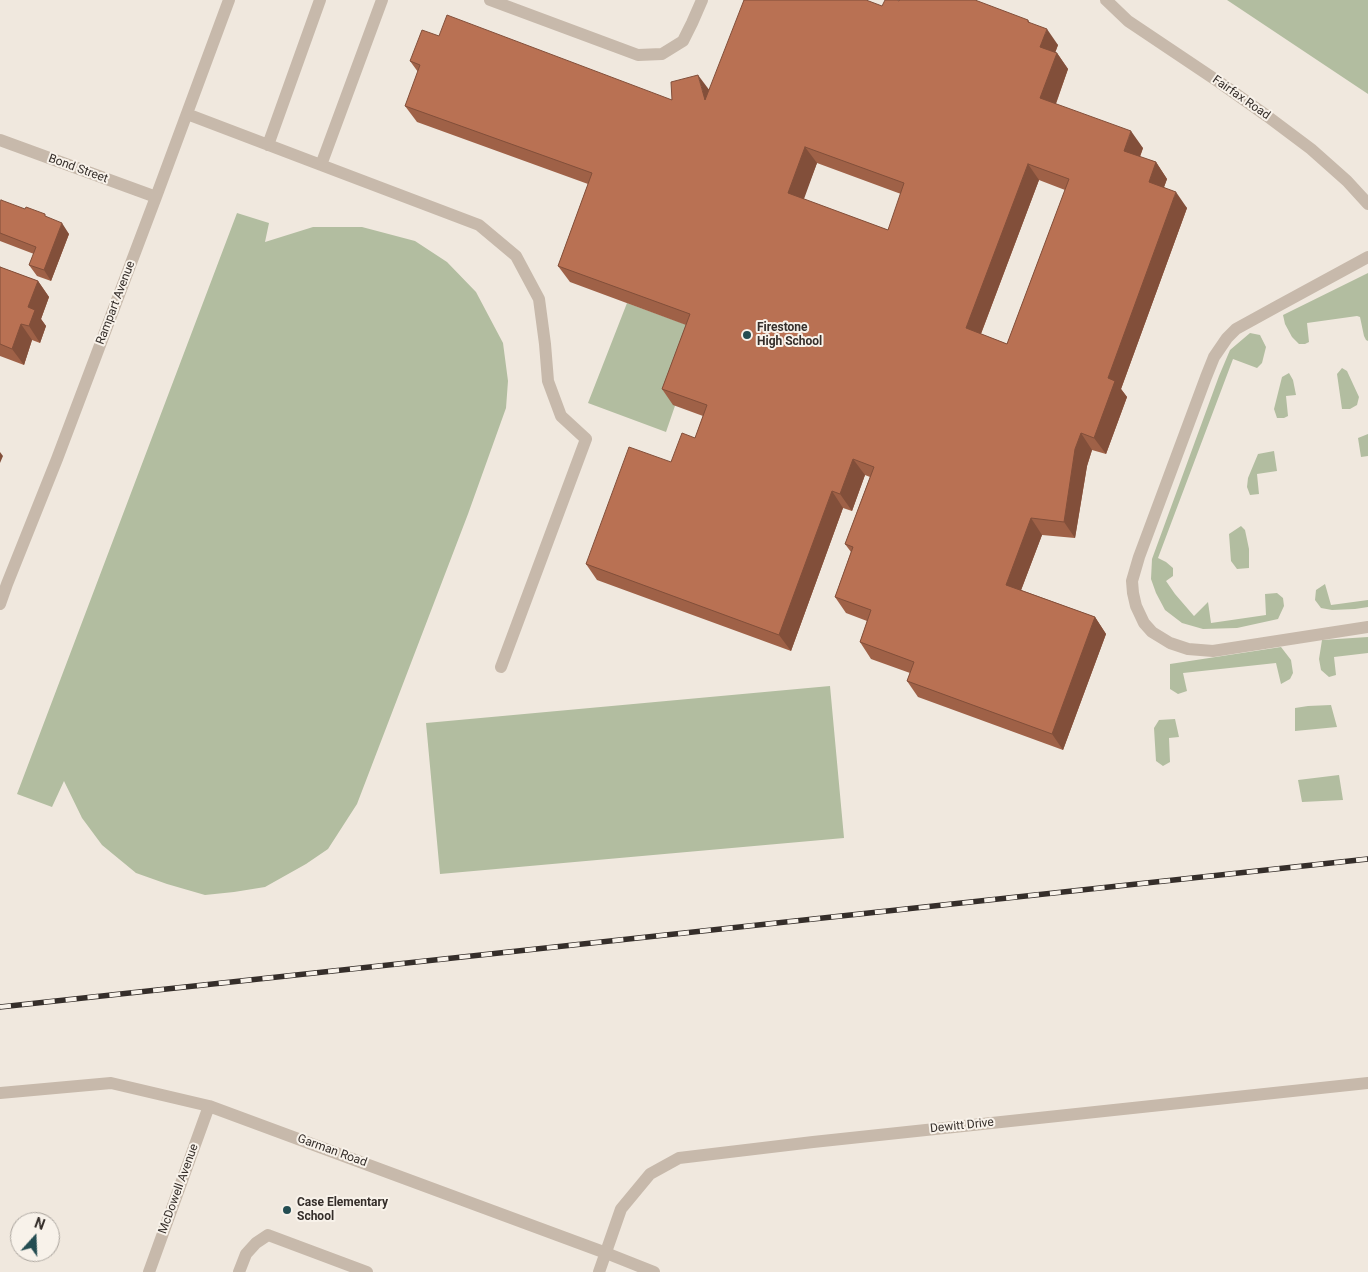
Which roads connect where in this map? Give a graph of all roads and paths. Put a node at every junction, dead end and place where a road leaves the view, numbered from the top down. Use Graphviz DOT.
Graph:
graph roads {
  1 [pos="229,0"];
  2 [pos="320,0"];
  3 [pos="382,0"];
  4 [pos="490,0"];
  5 [pos="702,0"];
  6 [pos="1106,0"];
  7 [pos="187,114"];
  8 [pos="0,140"];
  9 [pos="268,145"];
  10 [pos="320,164"];
  11 [pos="156,197"];
  12 [pos="1368,204"];
  13 [pos="1368,257"];
  14 [pos="4,582"];
  15 [pos="0,604"];
  16 [pos="1368,627"];
  17 [pos="501,668"];
  18 [pos="1368,1083"];
  19 [pos="0,1093"];
  20 [pos="209,1106"];
  21 [pos="606,1252"];
  22 [pos="149,1272"];
  23 [pos="239,1272"];
  24 [pos="367,1272"];
  25 [pos="599,1272"];
  26 [pos="654,1272"];
  1 -- 7 [label="street, Rampart Avenue"];
  2 -- 9 [label="street"];
  3 -- 10 [label="street"];
  4 -- 5 [label="street"];
  6 -- 12 [label="street, Fairfax Road"];
  7 -- 9 [label="street"];
  7 -- 11 [label="street, Rampart Avenue"];
  8 -- 11 [label="street, Bond Street"];
  9 -- 10 [label="street"];
  10 -- 17 [label="street"];
  11 -- 14 [label="street, Rampart Avenue"];
  13 -- 16 [label="street"];
  14 -- 15 [label="street, Rampart Avenue"];
  18 -- 21 [label="street, Dewitt Drive"];
  19 -- 20 [label="street, Garman Road"];
  20 -- 21 [label="street, Garman Road"];
  20 -- 22 [label="street, McDowell Avenue"];
  21 -- 25 [label="street, Dewitt Drive"];
  21 -- 26 [label="street, Garman Road"];
  23 -- 24 [label="street"];
}
